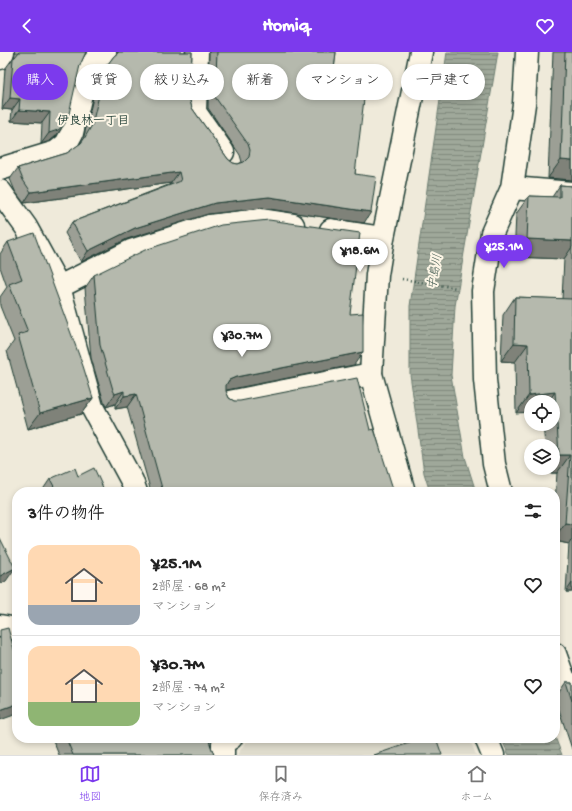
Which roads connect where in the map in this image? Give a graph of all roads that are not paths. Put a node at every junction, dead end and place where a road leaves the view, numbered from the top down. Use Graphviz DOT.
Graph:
graph roads {
  1 [pos="3,52"];
  2 [pos="105,52"];
  3 [pos="197,52"];
  4 [pos="421,52"];
  5 [pos="527,52"];
  6 [pos="0,58"];
  7 [pos="230,162"];
  8 [pos="0,169"];
  9 [pos="512,188"];
  10 [pos="0,191"];
  11 [pos="572,192"];
  12 [pos="383,238"];
  13 [pos="59,287"];
  14 [pos="371,374"];
  15 [pos="229,402"];
  16 [pos="134,487"];
  17 [pos="403,487"];
  18 [pos="500,487"];
  19 [pos="0,626"];
  20 [pos="12,627"];
  21 [pos="560,671"];
  22 [pos="564,685"];
  23 [pos="488,743"];
  24 [pos="493,755"];
  1 -- 6 [label="street"];
  2 -- 8 [label="street"];
  3 -- 7 [label="street"];
  4 -- 12 [label="street"];
  5 -- 9 [label="street"];
  9 -- 11 [label="street"];
  9 -- 18 [label="street"];
  10 -- 13 [label="street"];
  12 -- 13 [label="street"];
  12 -- 14 [label="street"];
  13 -- 16 [label="street"];
  14 -- 15 [label="street"];
  14 -- 17 [label="street"];
  19 -- 20 [label="street"];
  21 -- 22 [label="street"];
  23 -- 24 [label="street"];
}
